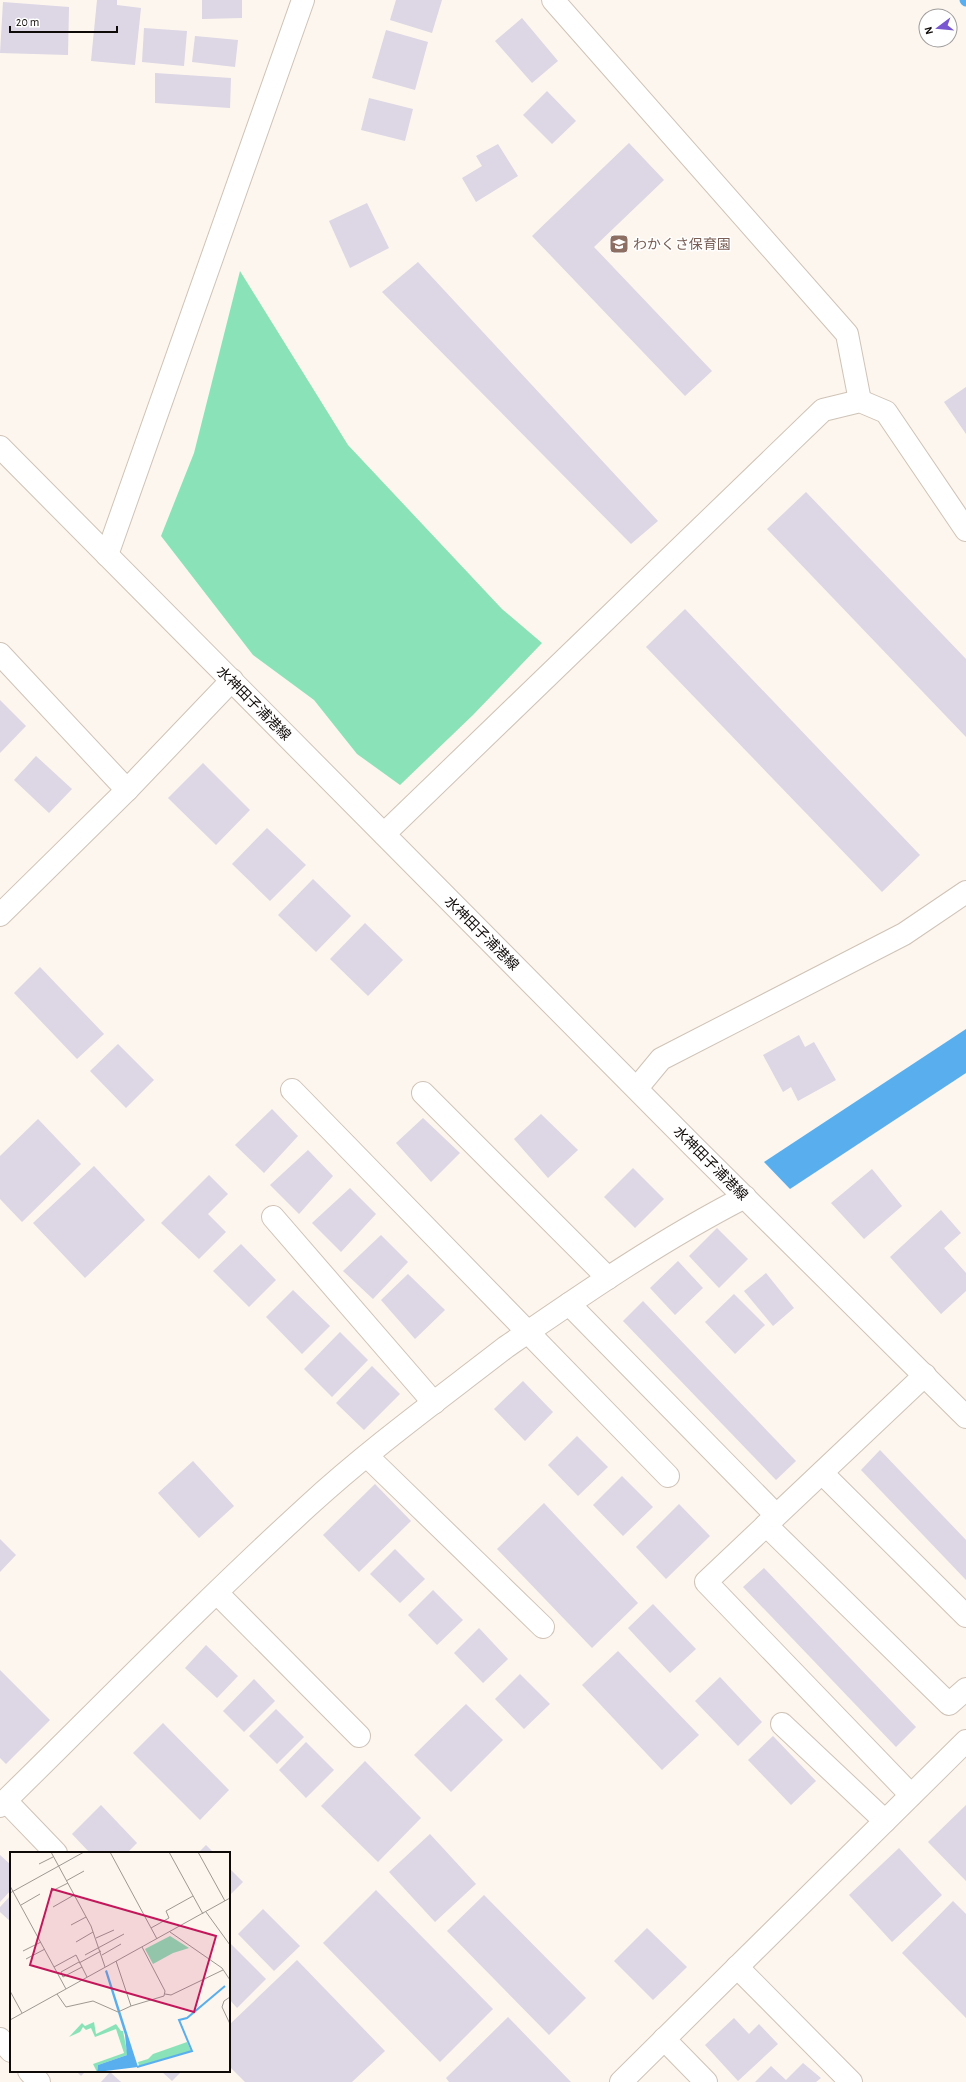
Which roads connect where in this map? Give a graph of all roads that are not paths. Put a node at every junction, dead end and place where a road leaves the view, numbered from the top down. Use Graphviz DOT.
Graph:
graph roads {
  1 [pos="303,0"];
  2 [pos="553,0"];
  3 [pos="860,401"];
  4 [pos="0,447"];
  5 [pos="966,530"];
  6 [pos="107,555"];
  7 [pos="0,654"];
  8 [pos="232,680"];
  9 [pos="127,790"];
  10 [pos="384,834"];
  11 [pos="966,892"];
  12 [pos="0,915"];
  13 [pos="637,1088"];
  14 [pos="292,1090"];
  15 [pos="423,1092"];
  16 [pos="745,1197"];
  17 [pos="273,1217"];
  18 [pos="608,1278"];
  19 [pos="569,1304"];
  20 [pos="528,1331"];
  21 [pos="925,1375"];
  22 [pos="434,1403"];
  23 [pos="966,1417"];
  24 [pos="367,1456"];
  25 [pos="822,1473"];
  26 [pos="668,1476"];
  27 [pos="771,1520"];
  28 [pos="217,1593"];
  29 [pos="966,1616"];
  30 [pos="543,1627"];
  31 [pos="966,1689"];
  32 [pos="782,1724"];
  33 [pos="359,1736"];
  34 [pos="966,1740"];
  35 [pos="911,1795"];
  36 [pos="3,1804"];
  37 [pos="885,1821"];
  38 [pos="55,1852"];
  39 [pos="737,1967"];
  40 [pos="0,2039"];
  41 [pos="664,2039"];
  42 [pos="10,2050"];
  43 [pos="30,2072"];
  44 [pos="39,2082"];
  45 [pos="621,2082"];
  46 [pos="706,2082"];
  47 [pos="851,2082"];
  1 -- 6 [label="street"];
  2 -- 3 [label="street"];
  3 -- 5 [label="street"];
  3 -- 10 [label="street"];
  4 -- 6 [label="street, 水神田子浦港線"];
  6 -- 8 [label="street, 水神田子浦港線"];
  7 -- 9 [label="street"];
  8 -- 9 [label="street"];
  8 -- 10 [label="street, 水神田子浦港線"];
  9 -- 12 [label="street"];
  10 -- 13 [label="street, 水神田子浦港線"];
  11 -- 13 [label="street"];
  13 -- 16 [label="street, 水神田子浦港線"];
  14 -- 20 [label="street"];
  15 -- 18 [label="street"];
  16 -- 18 [label="street"];
  16 -- 21 [label="street, 水神田子浦港線"];
  17 -- 22 [label="street"];
  18 -- 19 [label="street"];
  19 -- 20 [label="street"];
  19 -- 27 [label="street"];
  20 -- 22 [label="street"];
  20 -- 26 [label="street"];
  21 -- 23 [label="street, 水神田子浦港線"];
  21 -- 25 [label="street"];
  22 -- 24 [label="street"];
  24 -- 28 [label="street"];
  24 -- 30 [label="street"];
  25 -- 27 [label="street"];
  25 -- 29 [label="street"];
  27 -- 31 [label="street"];
  27 -- 35 [label="street"];
  28 -- 33 [label="street"];
  28 -- 36 [label="street"];
  32 -- 37 [label="street"];
  34 -- 35 [label="street"];
  35 -- 37 [label="street"];
  36 -- 38 [label="street"];
  37 -- 39 [label="street"];
  39 -- 41 [label="street"];
  39 -- 47 [label="street"];
  40 -- 42 [label="street"];
  41 -- 45 [label="street"];
  41 -- 46 [label="street"];
  43 -- 44 [label="street"];
}
